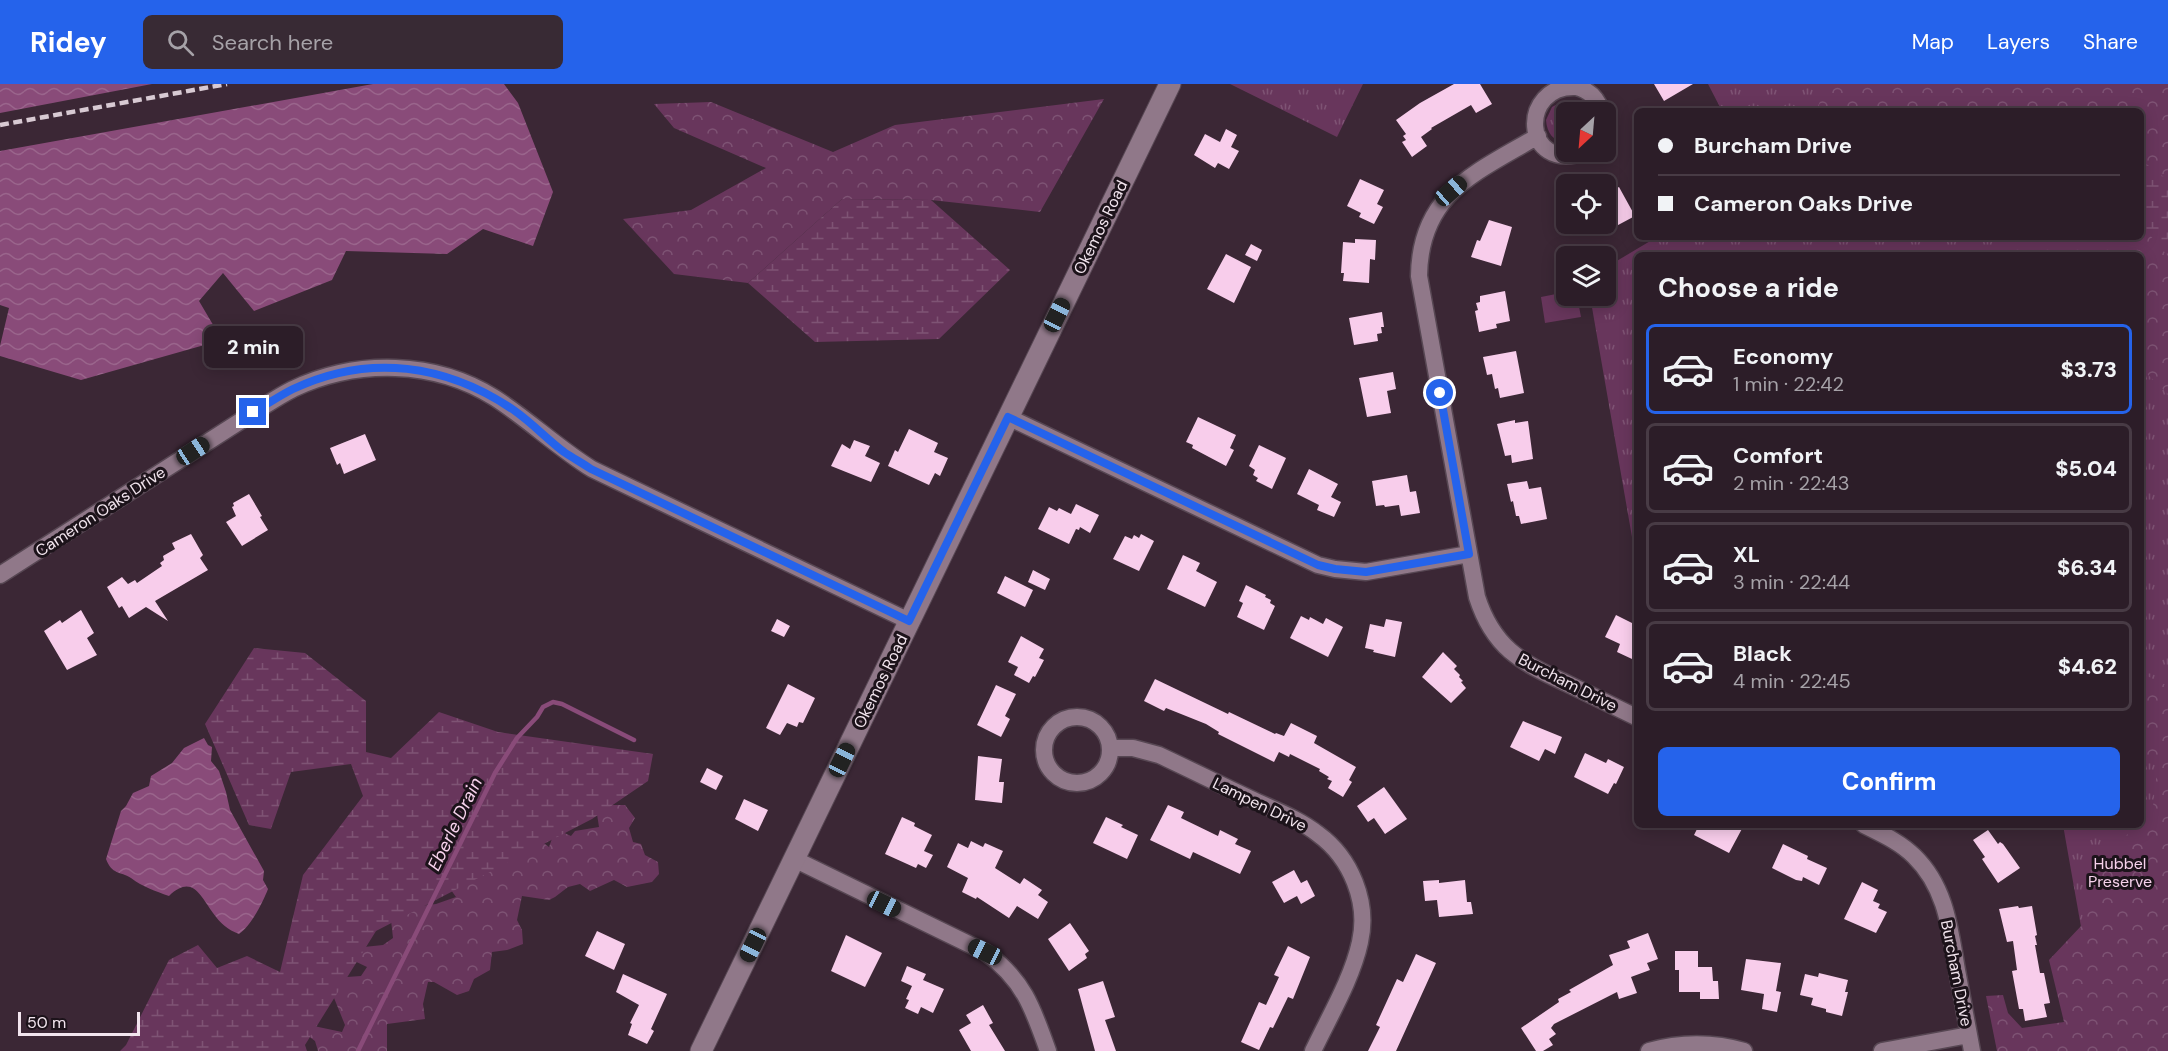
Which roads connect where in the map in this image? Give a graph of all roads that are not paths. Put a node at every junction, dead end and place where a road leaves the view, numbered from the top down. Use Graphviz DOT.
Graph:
graph roads {
  1 [pos="1170,84"];
  2 [pos="1597,102"];
  3 [pos="1538,136"];
  4 [pos="1556,153"];
  5 [pos="1008,417"];
  6 [pos="1469,554"];
  7 [pos="0,575"];
  8 [pos="909,621"];
  9 [pos="1634,716"];
  10 [pos="1110,748"];
  11 [pos="1870,828"];
  12 [pos="794,860"];
  13 [pos="1970,1043"];
  14 [pos="701,1051"];
  15 [pos="1048,1051"];
  16 [pos="1313,1051"];
  17 [pos="1649,1051"];
  18 [pos="1744,1051"];
  19 [pos="1882,1051"];
  1 -- 5 [label="street, Okemos Road"];
  2 -- 3 [label="street"];
  3 -- 4 [label="street"];
  3 -- 6 [label="street, Burcham Drive"];
  5 -- 6 [label="street"];
  5 -- 8 [label="street, Okemos Road"];
  6 -- 9 [label="street, Burcham Drive"];
  7 -- 8 [label="street, Cameron Oaks Drive"];
  8 -- 12 [label="street, Okemos Road"];
  10 -- 10 [label="street"];
  10 -- 16 [label="street, Lampen Drive"];
  11 -- 13 [label="street, Burcham Drive"];
  12 -- 14 [label="street, Okemos Road"];
  12 -- 15 [label="street"];
  13 -- 19 [label="street"];
  17 -- 18 [label="street"];
}
